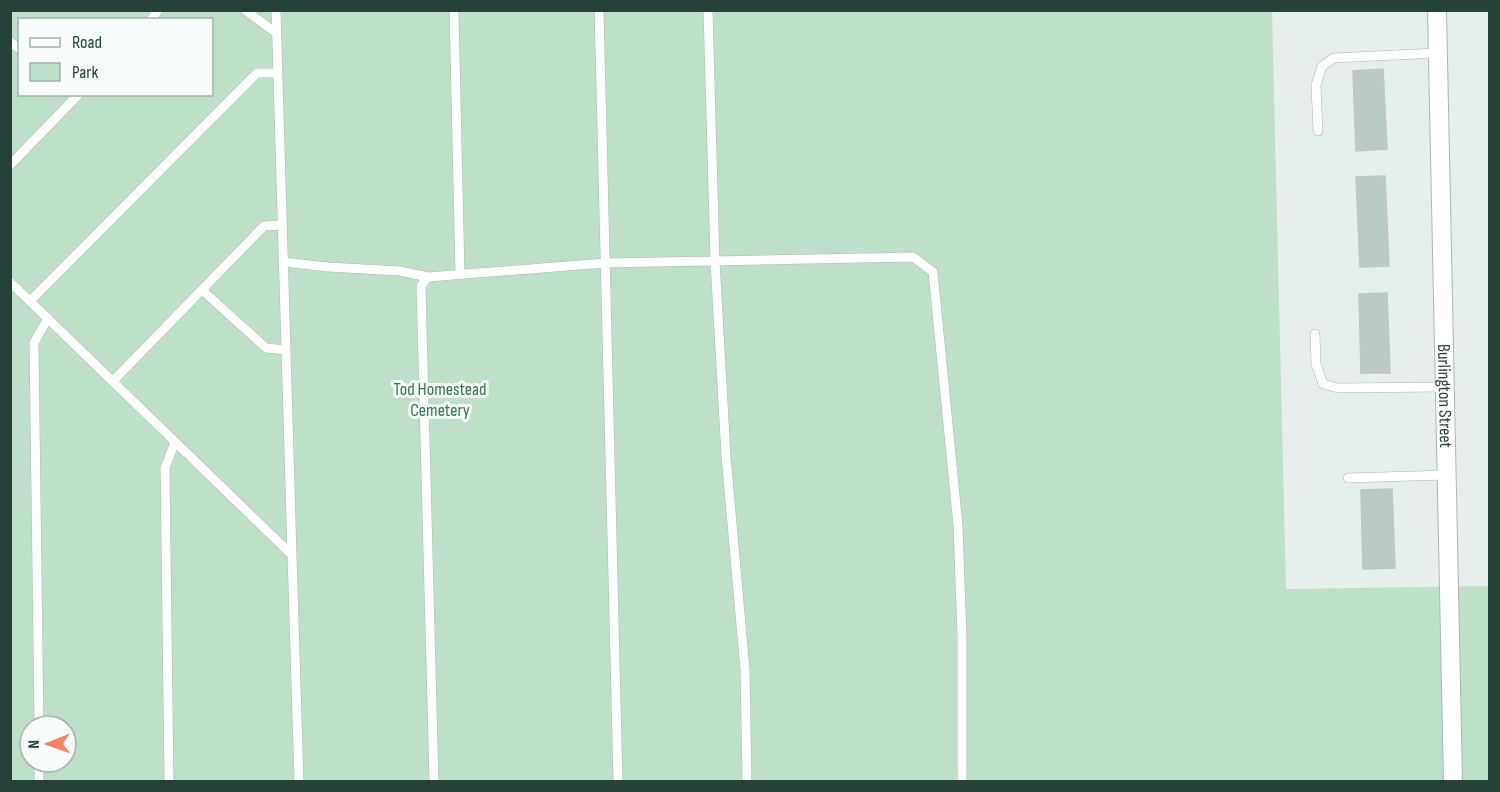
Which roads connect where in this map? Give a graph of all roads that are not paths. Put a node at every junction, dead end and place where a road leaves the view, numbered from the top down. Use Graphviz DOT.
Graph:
graph roads {
  1 [pos="245,10"];
  2 [pos="276,10"];
  3 [pos="454,10"];
  4 [pos="599,10"];
  5 [pos="708,10"];
  6 [pos="1437,10"];
  7 [pos="276,33"];
  8 [pos="1437,53"];
  9 [pos="277,73"];
  10 [pos="78,96"];
  11 [pos="1318,131"];
  12 [pos="10,165"];
  13 [pos="282,225"];
  14 [pos="716,261"];
  15 [pos="283,262"];
  16 [pos="605,263"];
  17 [pos="460,274"];
  18 [pos="428,277"];
  19 [pos="10,282"];
  20 [pos="202,290"];
  21 [pos="30,301"];
  22 [pos="48,318"];
  23 [pos="1315,334"];
  24 [pos="286,350"];
  25 [pos="113,381"];
  26 [pos="1444,387"];
  27 [pos="175,442"];
  28 [pos="1446,475"];
  29 [pos="1348,478"];
  30 [pos="291,555"];
  31 [pos="39,714"];
  32 [pos="962,781"];
  33 [pos="169,782"];
  34 [pos="299,782"];
  35 [pos="435,782"];
  36 [pos="618,782"];
  37 [pos="747,782"];
  38 [pos="954,782"];
  39 [pos="1453,782"];
  1 -- 7 [label="lane"];
  2 -- 7 [label="lane"];
  3 -- 17 [label="lane"];
  4 -- 16 [label="lane"];
  5 -- 14 [label="lane"];
  6 -- 8 [label="street, Burlington Street"];
  7 -- 9 [label="lane"];
  8 -- 11 [label="lane"];
  8 -- 26 [label="street, Burlington Street"];
  9 -- 13 [label="lane"];
  9 -- 21 [label="lane"];
  10 -- 12 [label="lane"];
  13 -- 15 [label="lane"];
  13 -- 20 [label="lane"];
  14 -- 16 [label="lane"];
  14 -- 32 [label="lane"];
  14 -- 37 [label="lane"];
  15 -- 18 [label="lane"];
  15 -- 24 [label="lane"];
  16 -- 17 [label="lane"];
  16 -- 36 [label="lane"];
  17 -- 18 [label="lane"];
  18 -- 35 [label="lane"];
  19 -- 21 [label="lane"];
  20 -- 24 [label="lane"];
  20 -- 25 [label="lane"];
  21 -- 22 [label="lane"];
  22 -- 25 [label="lane"];
  22 -- 31 [label="lane"];
  23 -- 26 [label="lane"];
  24 -- 30 [label="lane"];
  25 -- 27 [label="lane"];
  26 -- 28 [label="street, Burlington Street"];
  27 -- 30 [label="lane"];
  27 -- 33 [label="lane"];
  28 -- 29 [label="lane"];
  28 -- 39 [label="street, Burlington Street"];
  30 -- 34 [label="lane"];
  32 -- 38 [label="lane"];
}
